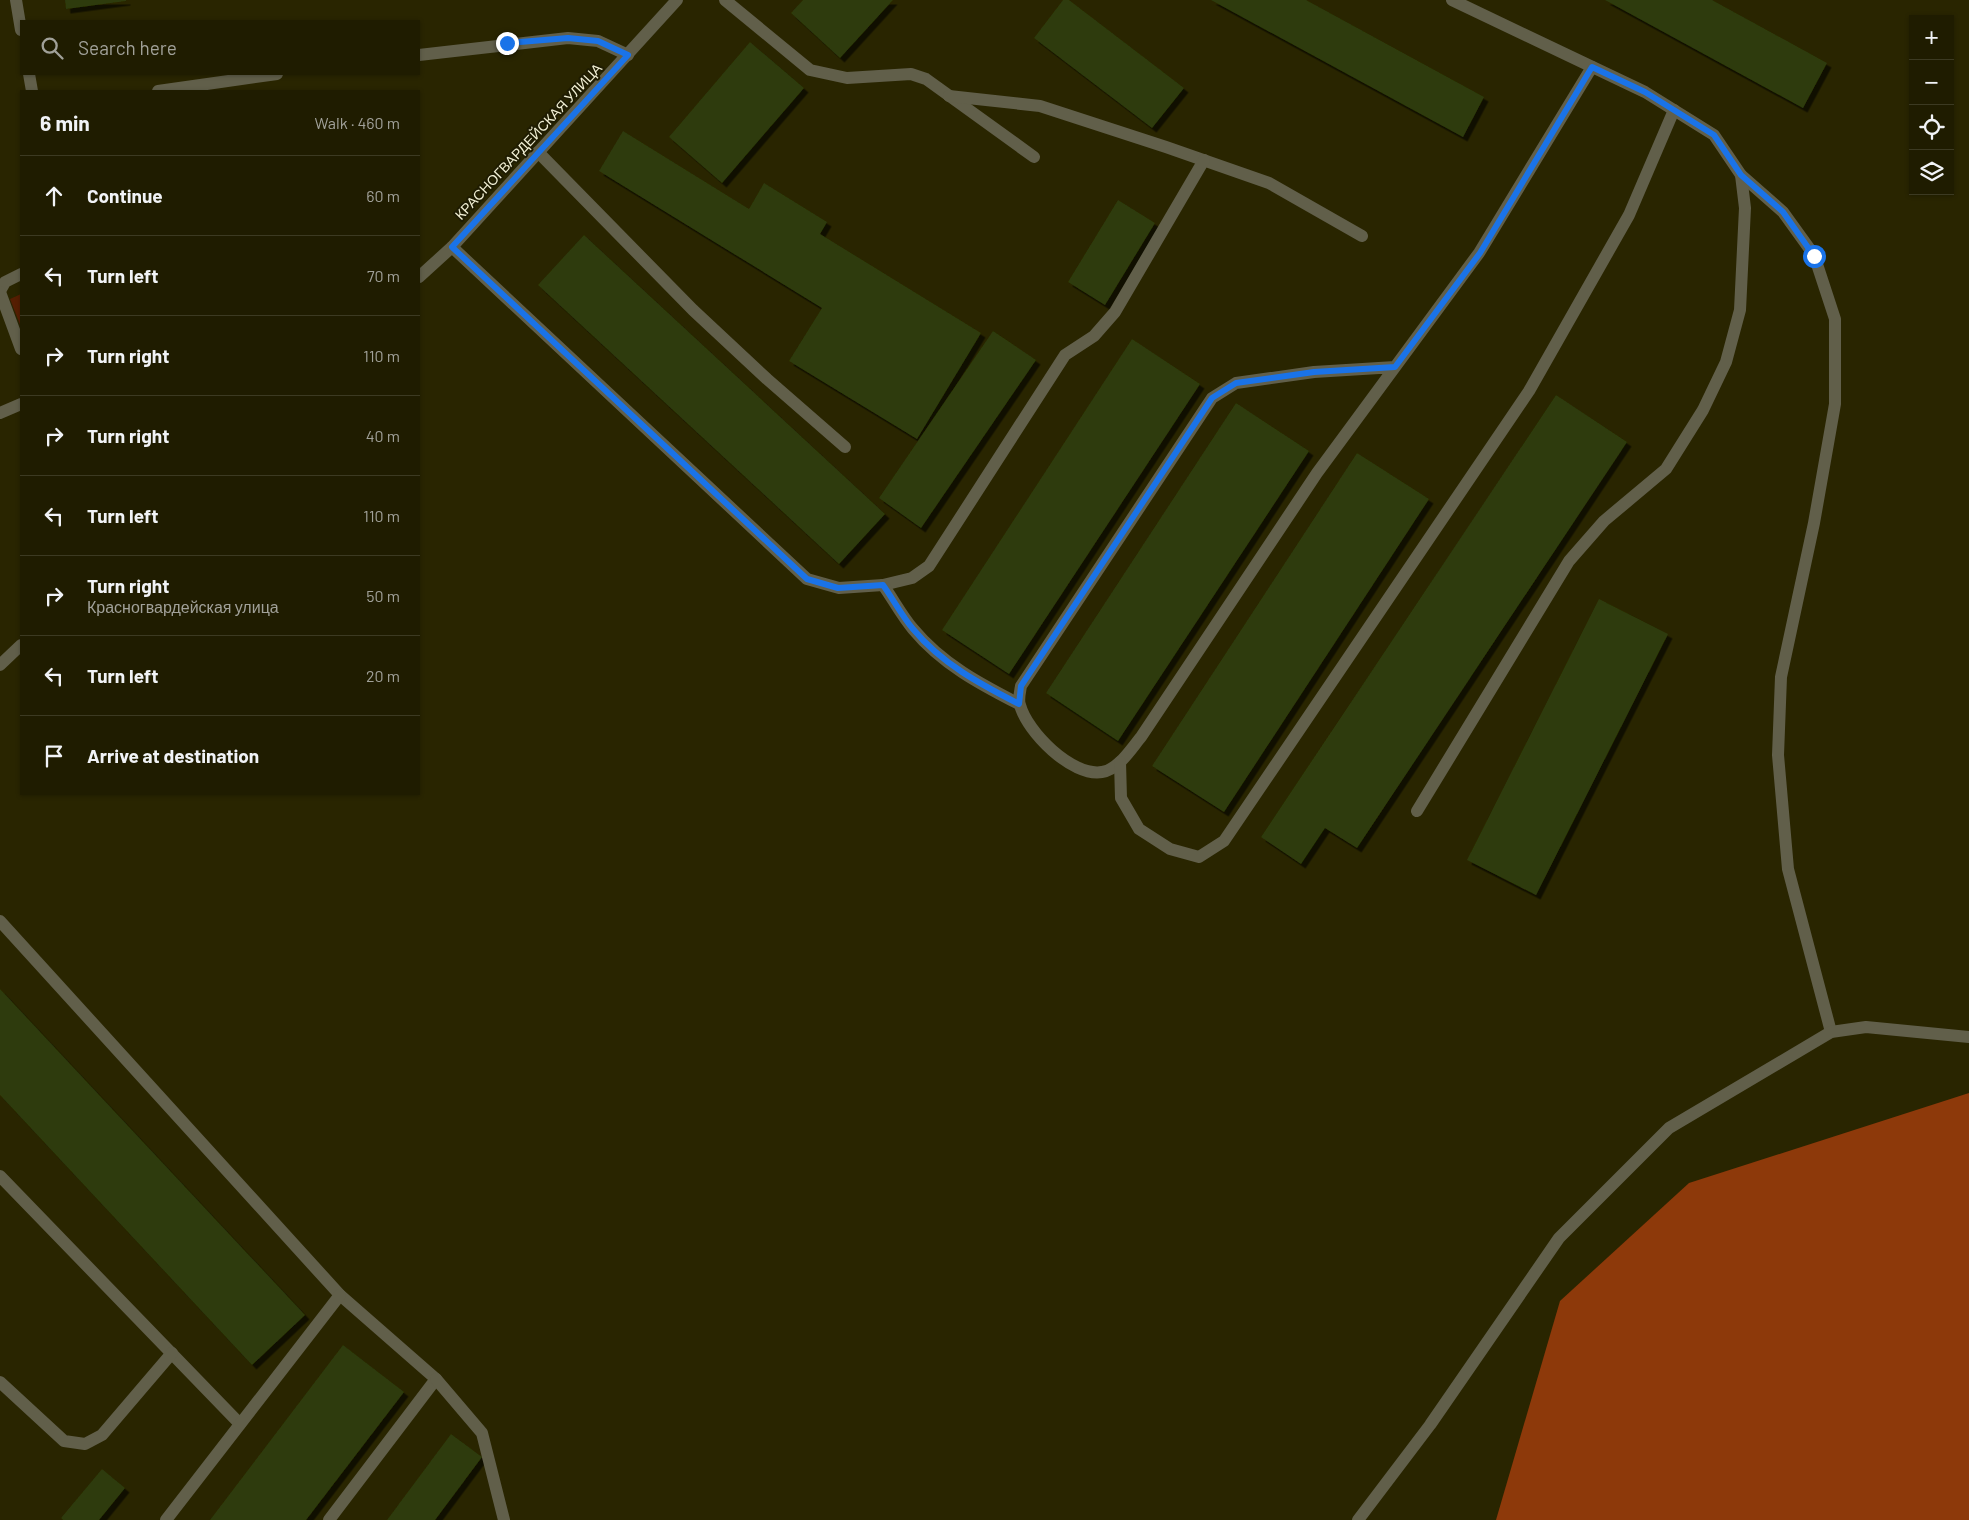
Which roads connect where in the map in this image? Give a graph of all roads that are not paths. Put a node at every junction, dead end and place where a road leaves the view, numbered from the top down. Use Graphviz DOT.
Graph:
graph roads {
  1 [pos="16,0"];
  2 [pos="677,0"];
  3 [pos="725,0"];
  4 [pos="1452,0"];
  5 [pos="20,24"];
  6 [pos="420,55"];
  7 [pos="628,55"];
  8 [pos="1592,67"];
  9 [pos="29,75"];
  10 [pos="270,75"];
  11 [pos="32,90"];
  12 [pos="165,90"];
  13 [pos="949,96"];
  14 [pos="1674,110"];
  15 [pos="538,152"];
  16 [pos="1034,157"];
  17 [pos="1204,160"];
  18 [pos="1741,175"];
  19 [pos="1362,236"];
  20 [pos="452,247"];
  21 [pos="20,274"];
  22 [pos="420,276"];
  23 [pos="0,291"];
  24 [pos="20,346"];
  25 [pos="1395,367"];
  26 [pos="20,404"];
  27 [pos="0,413"];
  28 [pos="845,447"];
  29 [pos="883,585"];
  30 [pos="20,645"];
  31 [pos="0,665"];
  32 [pos="1019,704"];
  33 [pos="1120,762"];
  34 [pos="1417,811"];
  35 [pos="0,921"];
  36 [pos="1831,1032"];
  37 [pos="1969,1037"];
  38 [pos="0,1176"];
  39 [pos="340,1295"];
  40 [pos="172,1353"];
  41 [pos="436,1379"];
  42 [pos="0,1382"];
  43 [pos="240,1424"];
  44 [pos="166,1520"];
  45 [pos="330,1520"];
  46 [pos="504,1520"];
  47 [pos="1358,1520"];
  1 -- 5 [label="street"];
  2 -- 7 [label="street, КРАСНОГВАРДЕЙСКАЯ УЛИЦА"];
  3 -- 13 [label="street"];
  4 -- 8 [label="street"];
  6 -- 7 [label="street"];
  7 -- 15 [label="street, КРАСНОГВАРДЕЙСКАЯ УЛИЦА"];
  8 -- 14 [label="street"];
  8 -- 25 [label="street"];
  9 -- 11 [label="street"];
  10 -- 12 [label="street"];
  13 -- 16 [label="street"];
  13 -- 17 [label="street"];
  14 -- 18 [label="street"];
  14 -- 33 [label="street"];
  15 -- 20 [label="street, КРАСНОГВАРДЕЙСКАЯ УЛИЦА"];
  15 -- 28 [label="street"];
  17 -- 19 [label="street"];
  17 -- 29 [label="street"];
  18 -- 34 [label="street"];
  18 -- 36 [label="street"];
  20 -- 22 [label="street, КРАСНОГВАРДЕЙСКАЯ УЛИЦА"];
  20 -- 29 [label="street"];
  21 -- 23 [label="street"];
  23 -- 24 [label="street"];
  25 -- 32 [label="street"];
  25 -- 33 [label="street"];
  26 -- 27 [label="street"];
  29 -- 32 [label="street"];
  30 -- 31 [label="street"];
  32 -- 33 [label="street"];
  35 -- 39 [label="street"];
  36 -- 37 [label="street"];
  36 -- 47 [label="street"];
  38 -- 40 [label="street"];
  39 -- 41 [label="street"];
  39 -- 43 [label="street"];
  40 -- 42 [label="street"];
  40 -- 43 [label="street"];
  41 -- 45 [label="street"];
  41 -- 46 [label="street"];
  43 -- 44 [label="street"];
}
